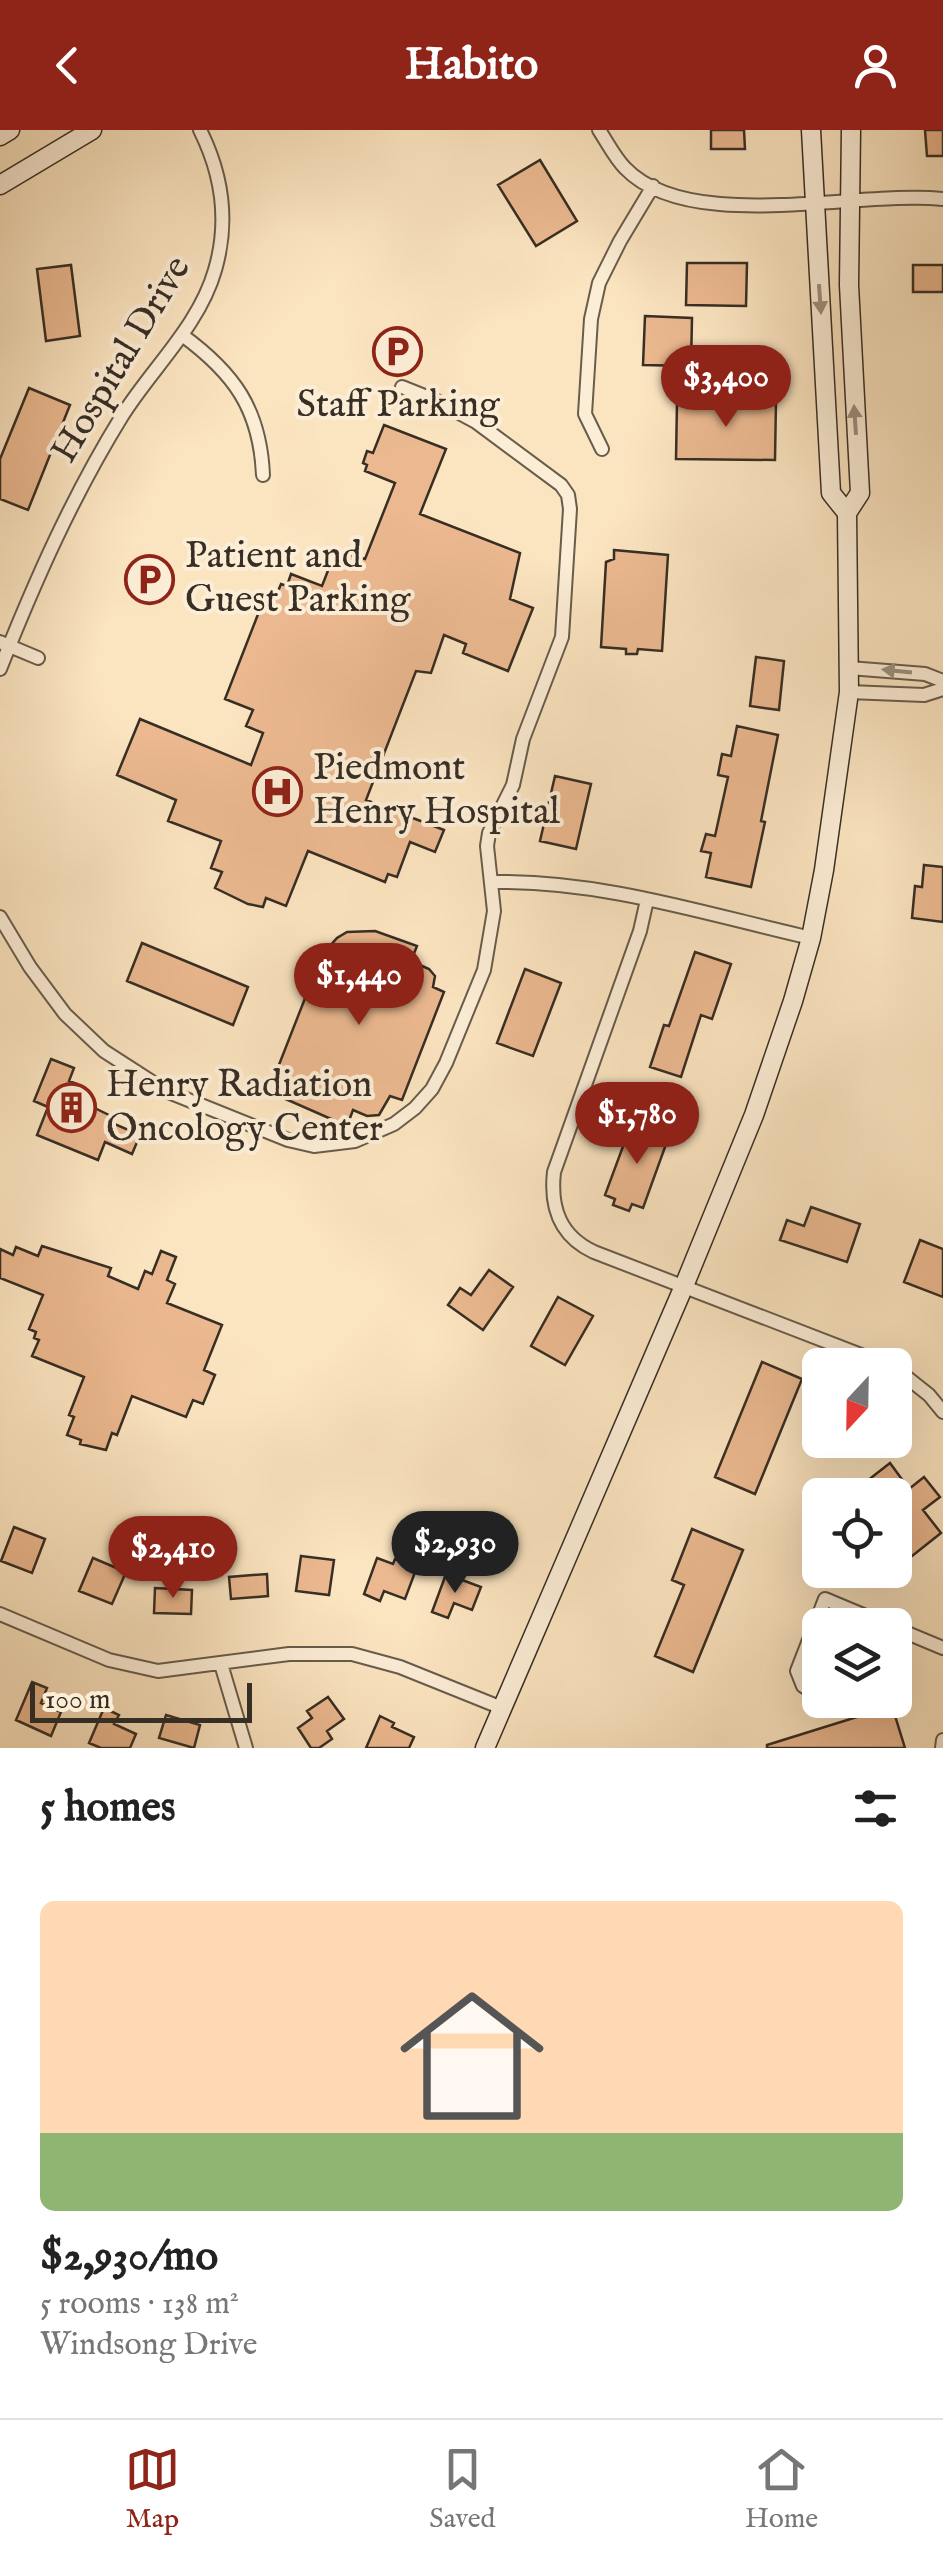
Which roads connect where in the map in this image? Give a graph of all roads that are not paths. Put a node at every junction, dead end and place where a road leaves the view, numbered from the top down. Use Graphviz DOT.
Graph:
graph roads {
  1 [pos="10,130"];
  2 [pos="92,130"];
  3 [pos="200,130"];
  4 [pos="599,130"];
  5 [pos="812,130"];
  6 [pos="851,130"];
  7 [pos="0,136"];
  8 [pos="0,185"];
  9 [pos="654,186"];
  10 [pos="849,199"];
  11 [pos="943,199"];
  12 [pos="815,202"];
  13 [pos="182,335"];
  14 [pos="402,387"];
  15 [pos="602,449"];
  16 [pos="263,475"];
  17 [pos="847,513"];
  18 [pos="5,644"];
  19 [pos="38,658"];
  20 [pos="849,668"];
  21 [pos="0,669"];
  22 [pos="943,681"];
  23 [pos="943,689"];
  24 [pos="849,692"];
  25 [pos="493,882"];
  26 [pos="647,900"];
  27 [pos="0,917"];
  28 [pos="811,938"];
  29 [pos="684,1286"];
  30 [pos="841,1348"];
  31 [pos="912,1382"];
  32 [pos="943,1412"];
  33 [pos="822,1608"];
  34 [pos="845,1608"];
  35 [pos="0,1614"];
  36 [pos="912,1634"];
  37 [pos="942,1644"];
  38 [pos="802,1658"];
  39 [pos="220,1664"];
  40 [pos="802,1684"];
  41 [pos="502,1708"];
  42 [pos="943,1740"];
  43 [pos="246,1748"];
  44 [pos="484,1748"];
  45 [pos="942,1748"];
  1 -- 7 [label="street"];
  2 -- 8 [label="street"];
  3 -- 13 [label="street, Hospital Drive"];
  4 -- 9 [label="street"];
  5 -- 12 [label="street"];
  6 -- 10 [label="street"];
  9 -- 12 [label="street"];
  9 -- 15 [label="street"];
  10 -- 11 [label="street"];
  10 -- 12 [label="street"];
  17 -- 10 [label="street, one-way"];
  12 -- 17 [label="street, one-way"];
  13 -- 16 [label="street"];
  13 -- 18 [label="street, Hospital Drive"];
  14 -- 25 [label="street"];
  17 -- 20 [label="street"];
  18 -- 19 [label="street"];
  18 -- 21 [label="street, Hospital Drive"];
  22 -- 20 [label="street, one-way"];
  20 -- 24 [label="street"];
  23 -- 24 [label="street"];
  24 -- 28 [label="street"];
  25 -- 26 [label="street"];
  25 -- 27 [label="street"];
  26 -- 28 [label="street"];
  26 -- 29 [label="street"];
  28 -- 29 [label="street"];
  29 -- 30 [label="street"];
  29 -- 41 [label="street"];
  31 -- 32 [label="street"];
  33 -- 34 [label="street"];
  35 -- 39 [label="street"];
  36 -- 37 [label="street"];
  38 -- 40 [label="street"];
  39 -- 41 [label="street"];
  39 -- 43 [label="street"];
  41 -- 44 [label="street"];
  42 -- 45 [label="street"];
}
